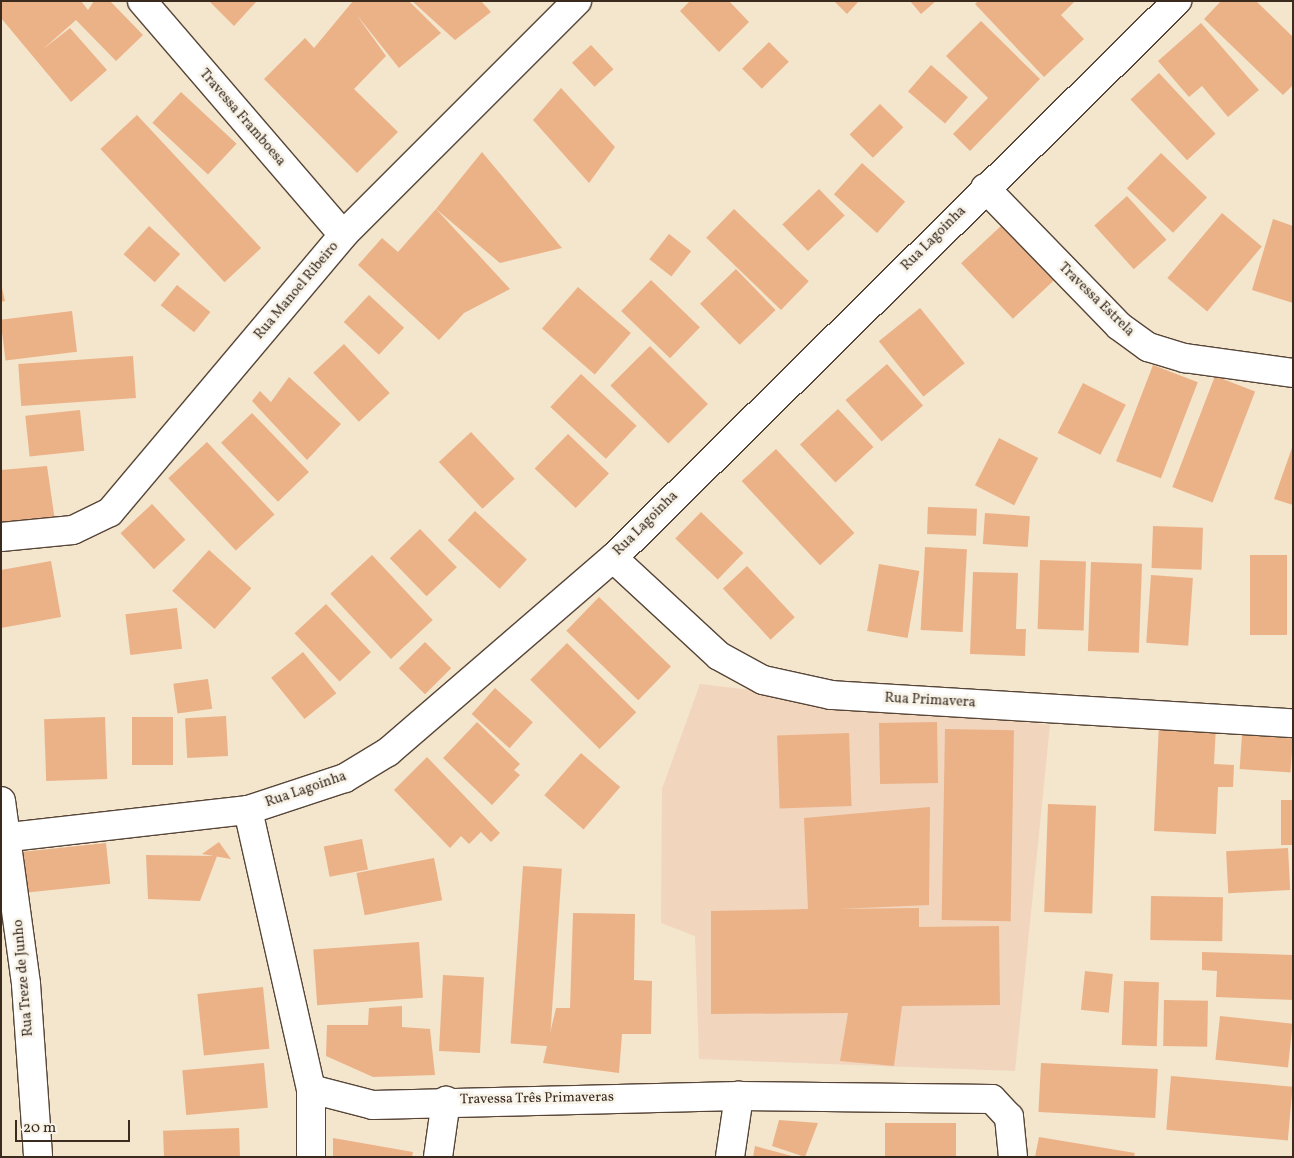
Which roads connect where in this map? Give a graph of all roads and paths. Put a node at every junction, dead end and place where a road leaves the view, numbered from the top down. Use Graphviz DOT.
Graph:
graph roads {
  1 [pos="142,1"];
  2 [pos="577,1"];
  3 [pos="1177,1"];
  4 [pos="985,188"];
  5 [pos="343,235"];
  6 [pos="1293,373"];
  7 [pos="1,537"];
  8 [pos="613,558"];
  9 [pos="1293,723"];
  10 [pos="1,801"];
  11 [pos="248,810"];
  12 [pos="5,838"];
  13 [pos="311,1089"];
  14 [pos="739,1096"];
  15 [pos="446,1101"];
  16 [pos="1013,1154"];
  17 [pos="38,1157"];
  18 [pos="311,1157"];
  19 [pos="438,1157"];
  20 [pos="730,1157"];
  1 -- 5 [label="street, Travessa Framboesa"];
  2 -- 5 [label="street, Rua Manoel Ribeiro"];
  3 -- 4 [label="street, Rua Lagoinha"];
  4 -- 6 [label="street, Travessa Estrela"];
  4 -- 8 [label="street, Rua Lagoinha"];
  5 -- 7 [label="street, Rua Manoel Ribeiro"];
  8 -- 9 [label="street, Rua Primavera"];
  8 -- 11 [label="street, Rua Lagoinha"];
  10 -- 12 [label="street, Rua Treze de Junho"];
  11 -- 12 [label="street, Rua Lagoinha"];
  11 -- 13 [label="street"];
  12 -- 17 [label="street, Rua Treze de Junho"];
  13 -- 15 [label="street, Travessa Três Primaveras"];
  13 -- 18 [label="street"];
  14 -- 15 [label="street, Travessa Três Primaveras"];
  14 -- 16 [label="street, Travessa Três Primaveras"];
  14 -- 20 [label="street"];
  15 -- 19 [label="street"];
}
